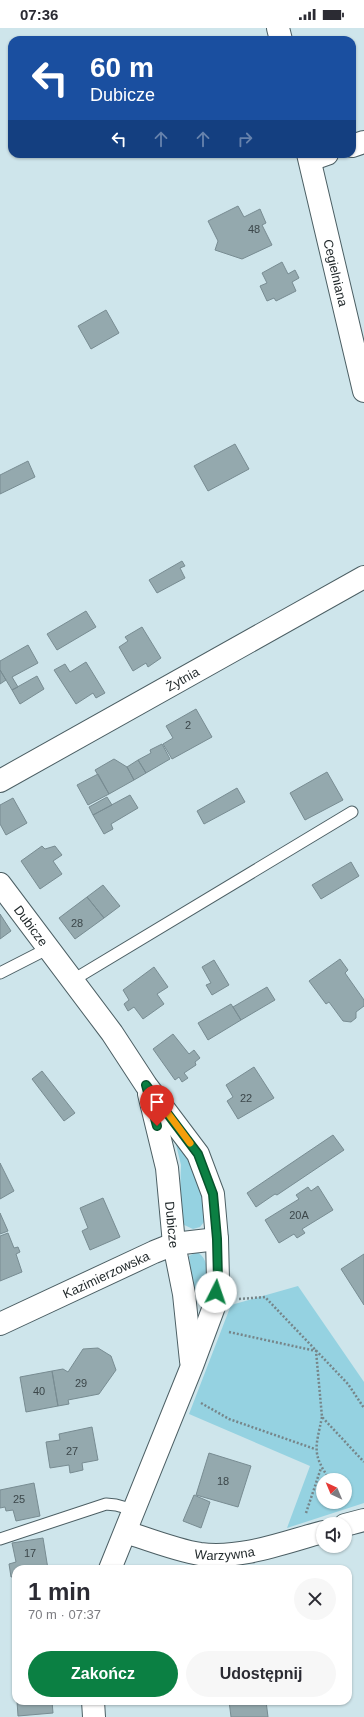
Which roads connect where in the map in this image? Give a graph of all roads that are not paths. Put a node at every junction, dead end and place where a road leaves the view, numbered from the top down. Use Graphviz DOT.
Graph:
graph roads {
  1 [pos="315,158"];
  2 [pos="363,380"];
  3 [pos="364,577"];
  4 [pos="0,781"];
  5 [pos="352,812"];
  6 [pos="0,884"];
  7 [pos="48,948"];
  8 [pos="0,973"];
  9 [pos="73,980"];
  10 [pos="146,1085"];
  11 [pos="217,1239"];
  12 [pos="174,1244"];
  13 [pos="0,1324"];
  14 [pos="192,1366"];
  15 [pos="134,1510"];
  16 [pos="364,1520"];
  17 [pos="352,1523"];
  18 [pos="126,1532"];
  19 [pos="316,1534"];
  20 [pos="0,1539"];
  21 [pos="112,1565"];
  22 [pos="93,1705"];
  23 [pos="94,1717"];
  1 -- 2 [label="street, Cegielniana"];
  3 -- 4 [label="street, Żytnia"];
  5 -- 9 [label="lane"];
  6 -- 7 [label="street, Dubicze"];
  7 -- 8 [label="lane"];
  7 -- 9 [label="street, Dubicze"];
  9 -- 10 [label="street, Dubicze"];
  10 -- 11 [label="street, Dubicze"];
  10 -- 12 [label="street, Dubicze"];
  11 -- 12 [label="street, Kazimierzowska"];
  11 -- 14 [label="street, Dubicze"];
  12 -- 13 [label="street, Kazimierzowska"];
  12 -- 14 [label="street, Dubicze"];
  14 -- 15 [label="street, Dubicze"];
  15 -- 18 [label="street, Dubicze"];
  15 -- 20 [label="lane"];
  16 -- 17 [label="street"];
  18 -- 19 [label="street, Warzywna"];
  18 -- 21 [label="street, Dubicze"];
  22 -- 23 [label="street"];
}
